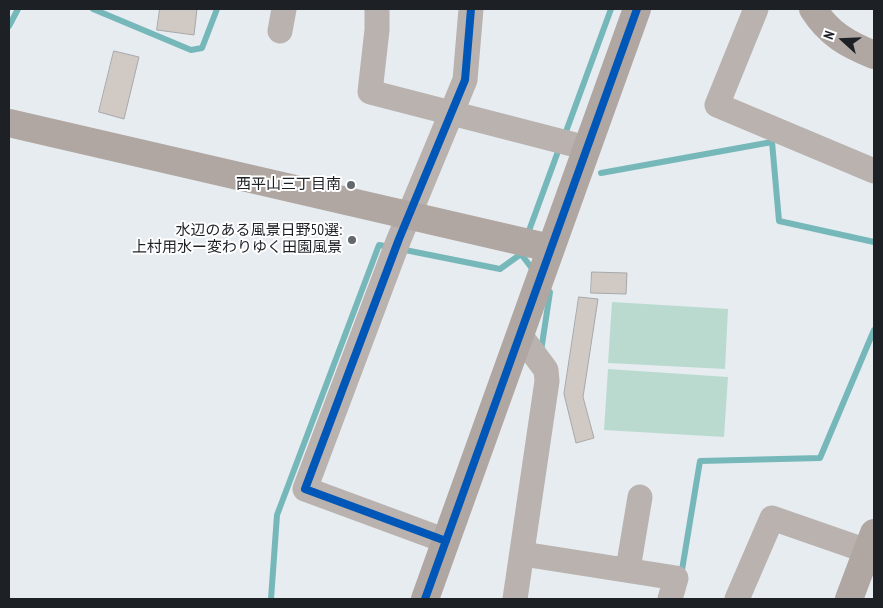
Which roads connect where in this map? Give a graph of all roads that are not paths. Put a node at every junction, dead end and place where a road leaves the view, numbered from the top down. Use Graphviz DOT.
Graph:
graph roads {
  1 [pos="377,9"];
  2 [pos="471,9"];
  3 [pos="637,9"];
  4 [pos="756,9"];
  5 [pos="813,9"];
  6 [pos="874,55"];
  7 [pos="451,114"];
  8 [pos="10,128"];
  9 [pos="570,144"];
  10 [pos="874,171"];
  11 [pos="400,237"];
  12 [pos="533,244"];
  13 [pos="520,335"];
  14 [pos="640,497"];
  15 [pos="446,541"];
  16 [pos="871,542"];
  17 [pos="522,554"];
  18 [pos="628,569"];
  19 [pos="425,599"];
  20 [pos="515,599"];
  21 [pos="670,599"];
  22 [pos="737,599"];
  23 [pos="848,599"];
  1 -- 7 [label="street"];
  2 -- 7 [label="street"];
  3 -- 9 [label="street"];
  4 -- 10 [label="street"];
  5 -- 6 [label="street"];
  7 -- 9 [label="street"];
  7 -- 11 [label="street"];
  8 -- 11 [label="street"];
  9 -- 12 [label="street"];
  11 -- 12 [label="street"];
  11 -- 15 [label="street"];
  12 -- 13 [label="street"];
  13 -- 15 [label="street"];
  13 -- 17 [label="street"];
  14 -- 18 [label="street"];
  15 -- 19 [label="street"];
  16 -- 22 [label="street"];
  16 -- 23 [label="street"];
  17 -- 18 [label="street"];
  17 -- 20 [label="street"];
  18 -- 21 [label="street"];
}
